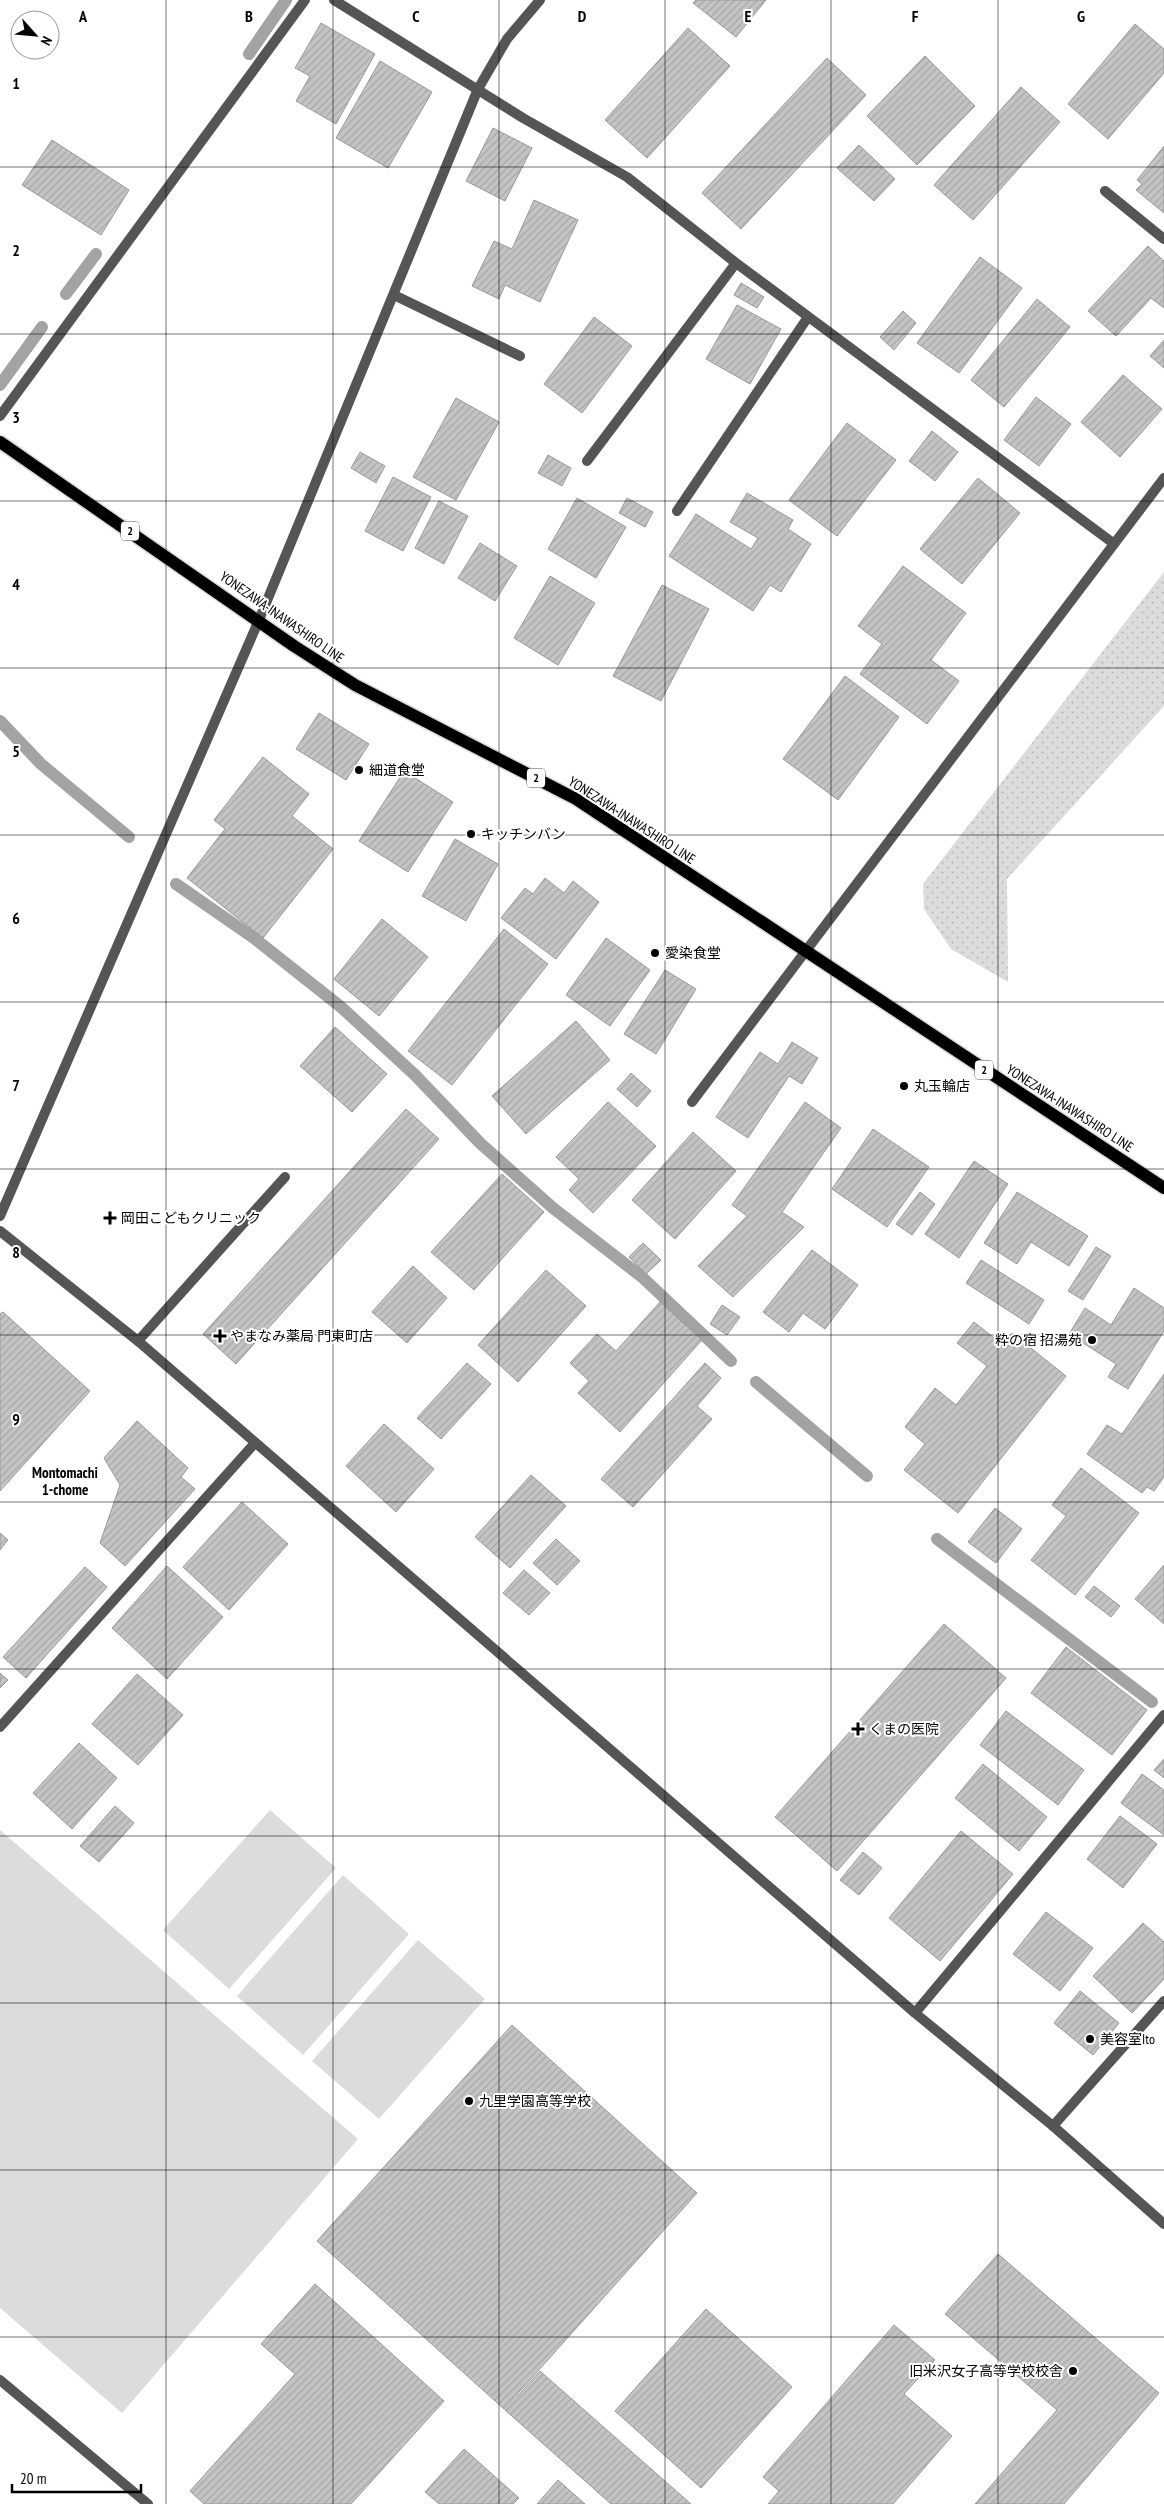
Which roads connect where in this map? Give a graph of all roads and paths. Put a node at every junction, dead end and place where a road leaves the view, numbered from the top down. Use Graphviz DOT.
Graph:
graph roads {
  1 [pos="305,0"];
  2 [pos="334,0"];
  3 [pos="540,0"];
  4 [pos="478,89"];
  5 [pos="1105,191"];
  6 [pos="1164,239"];
  7 [pos="736,263"];
  8 [pos="394,295"];
  9 [pos="808,317"];
  10 [pos="520,356"];
  11 [pos="0,416"];
  12 [pos="0,442"];
  13 [pos="587,461"];
  14 [pos="1164,478"];
  15 [pos="678,511"];
  16 [pos="1113,543"];
  17 [pos="259,620"];
  18 [pos="805,952"];
  19 [pos="692,1102"];
  20 [pos="285,1177"];
  21 [pos="1164,1188"];
  22 [pos="0,1216"];
  23 [pos="0,1230"];
  24 [pos="138,1341"];
  25 [pos="255,1443"];
  26 [pos="1164,1715"];
  27 [pos="0,1727"];
  28 [pos="1164,2001"];
  29 [pos="915,2013"];
  30 [pos="1053,2126"];
  31 [pos="1164,2224"];
  32 [pos="0,2380"];
  33 [pos="148,2504"];
  1 -- 11 [label="street"];
  2 -- 4 [label="street"];
  3 -- 4 [label="street"];
  4 -- 7 [label="street"];
  4 -- 8 [label="street"];
  5 -- 6 [label="street"];
  7 -- 9 [label="street"];
  7 -- 13 [label="street"];
  8 -- 10 [label="street"];
  8 -- 17 [label="street"];
  9 -- 15 [label="street"];
  9 -- 16 [label="street"];
  12 -- 17 [label="main road, YONEZAWA-INAWASHIRO LINE / 2"];
  14 -- 16 [label="street"];
  16 -- 18 [label="street"];
  17 -- 18 [label="main road, YONEZAWA-INAWASHIRO LINE / 2"];
  17 -- 22 [label="street"];
  18 -- 19 [label="street"];
  18 -- 21 [label="main road, YONEZAWA-INAWASHIRO LINE / 2"];
  20 -- 24 [label="street"];
  23 -- 24 [label="street"];
  24 -- 25 [label="street"];
  25 -- 27 [label="street"];
  25 -- 29 [label="street"];
  26 -- 29 [label="street"];
  28 -- 30 [label="street"];
  29 -- 30 [label="street"];
  30 -- 31 [label="street"];
  32 -- 33 [label="street"];
}
